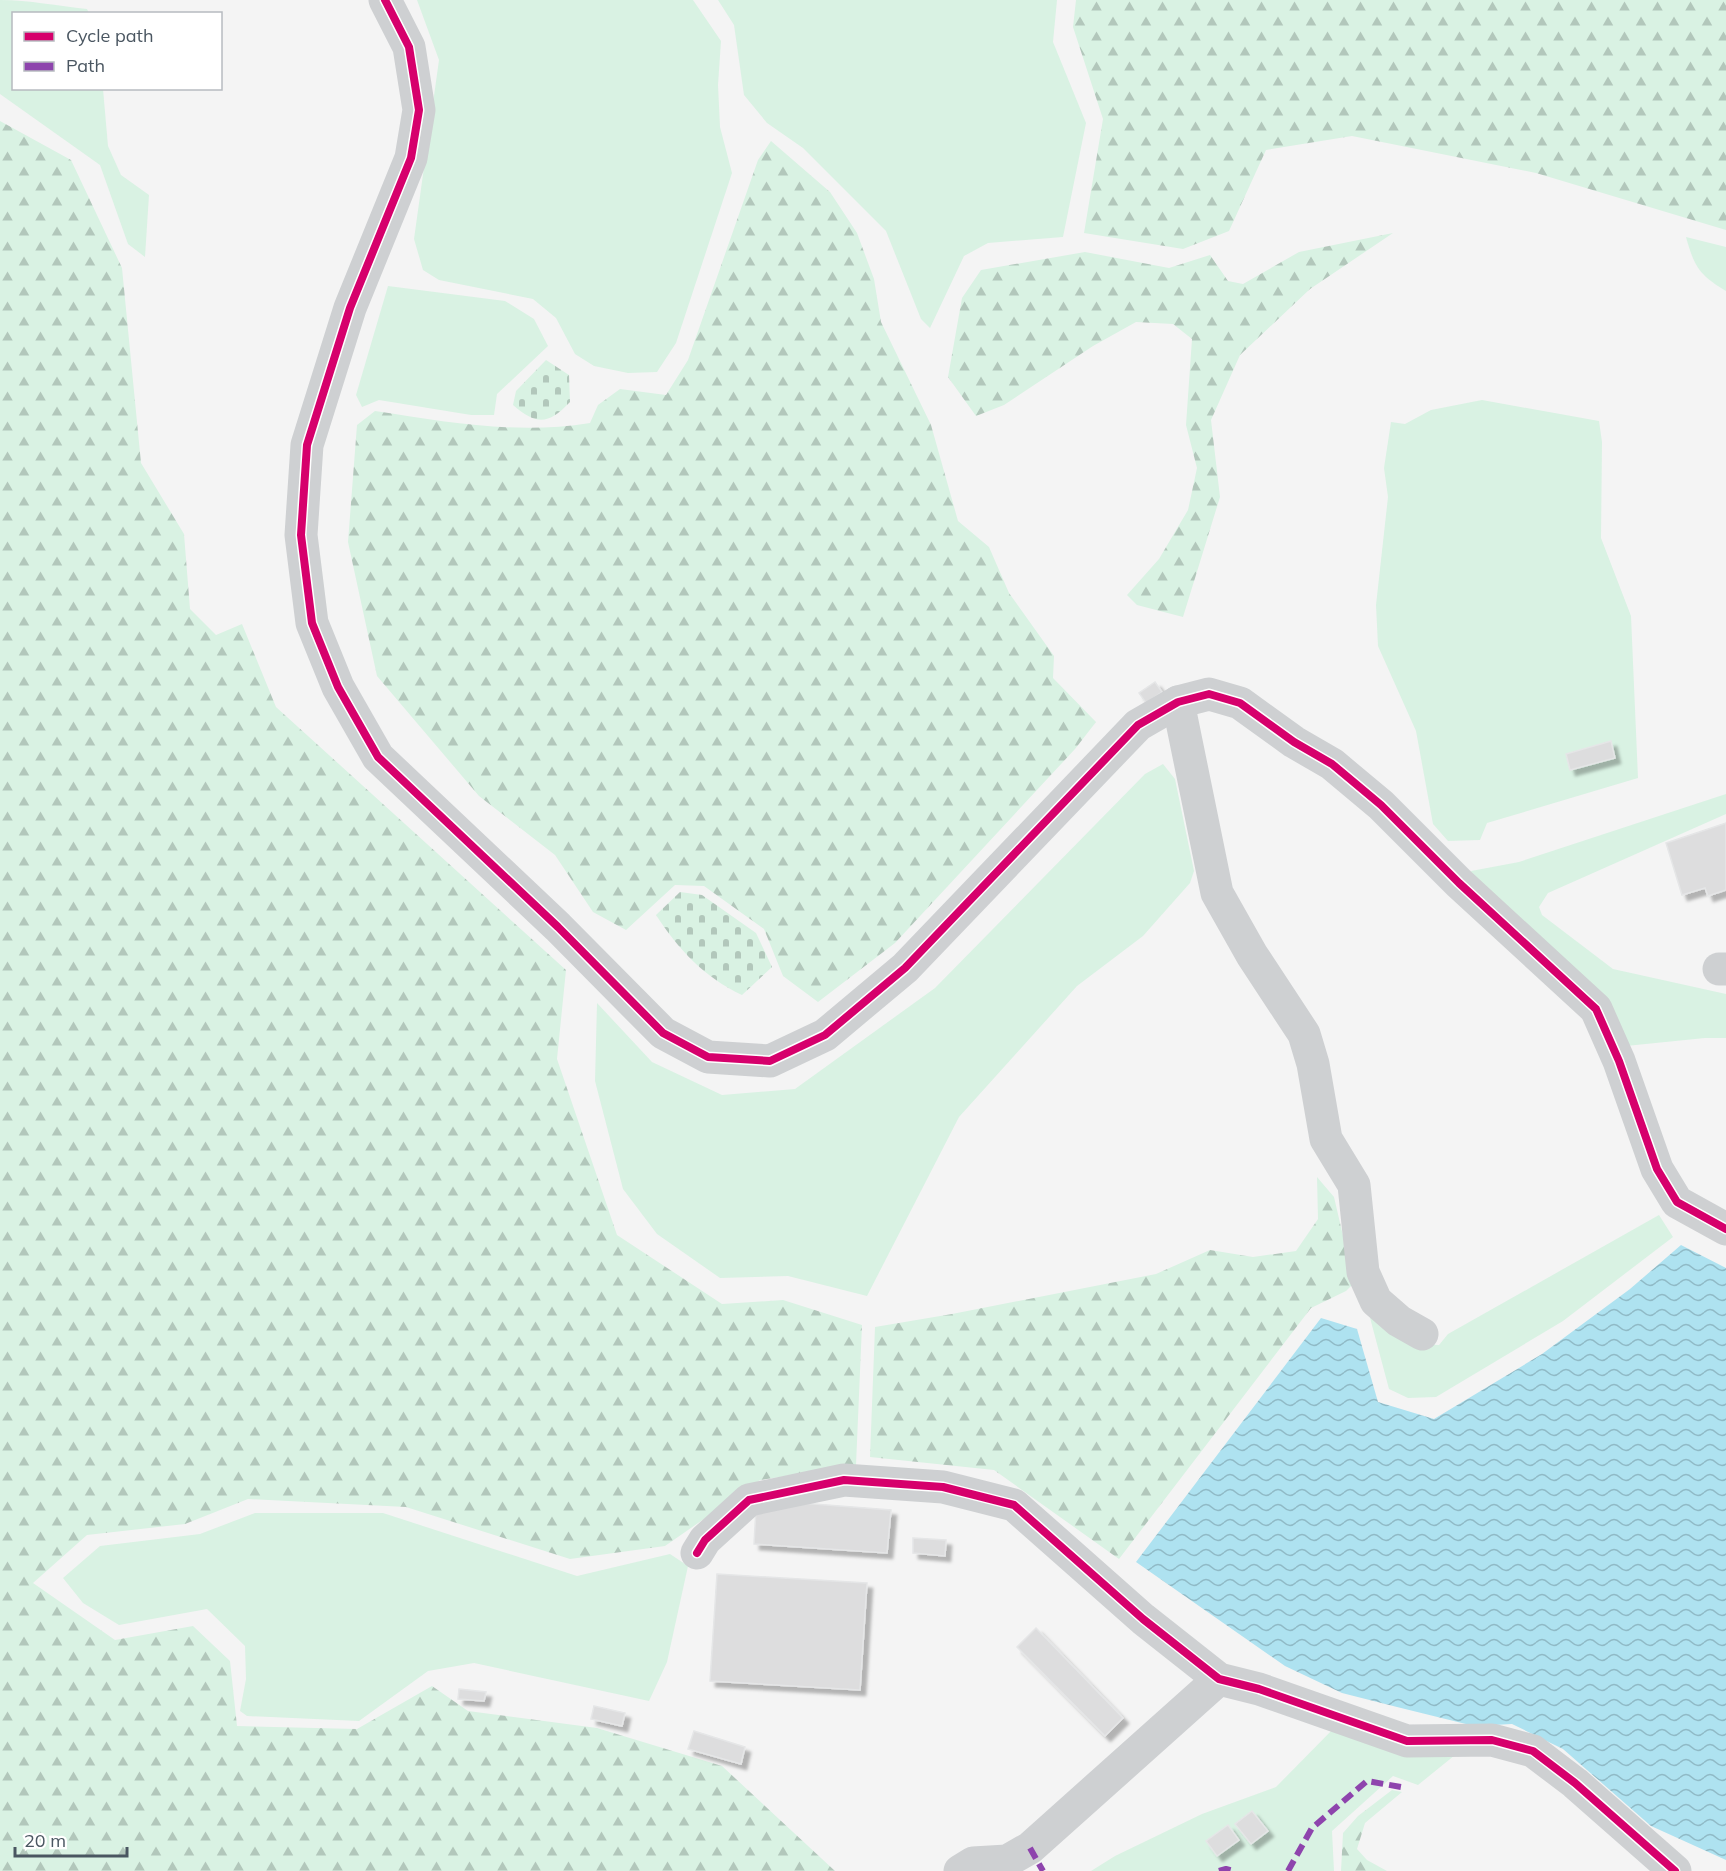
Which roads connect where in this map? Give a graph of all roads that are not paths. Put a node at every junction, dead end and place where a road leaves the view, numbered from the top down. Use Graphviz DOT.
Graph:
graph roads {
  1 [pos="385,0"];
  2 [pos="1178,702"];
  3 [pos="1726,1229"];
  4 [pos="1422,1334"];
  5 [pos="698,1553"];
  6 [pos="1219,1679"];
  7 [pos="960,1871"];
  8 [pos="1675,1871"];
  1 -- 2 [label="street"];
  2 -- 3 [label="street"];
  2 -- 4 [label="street"];
  5 -- 6 [label="street"];
  6 -- 7 [label="street"];
  6 -- 8 [label="street"];
}
